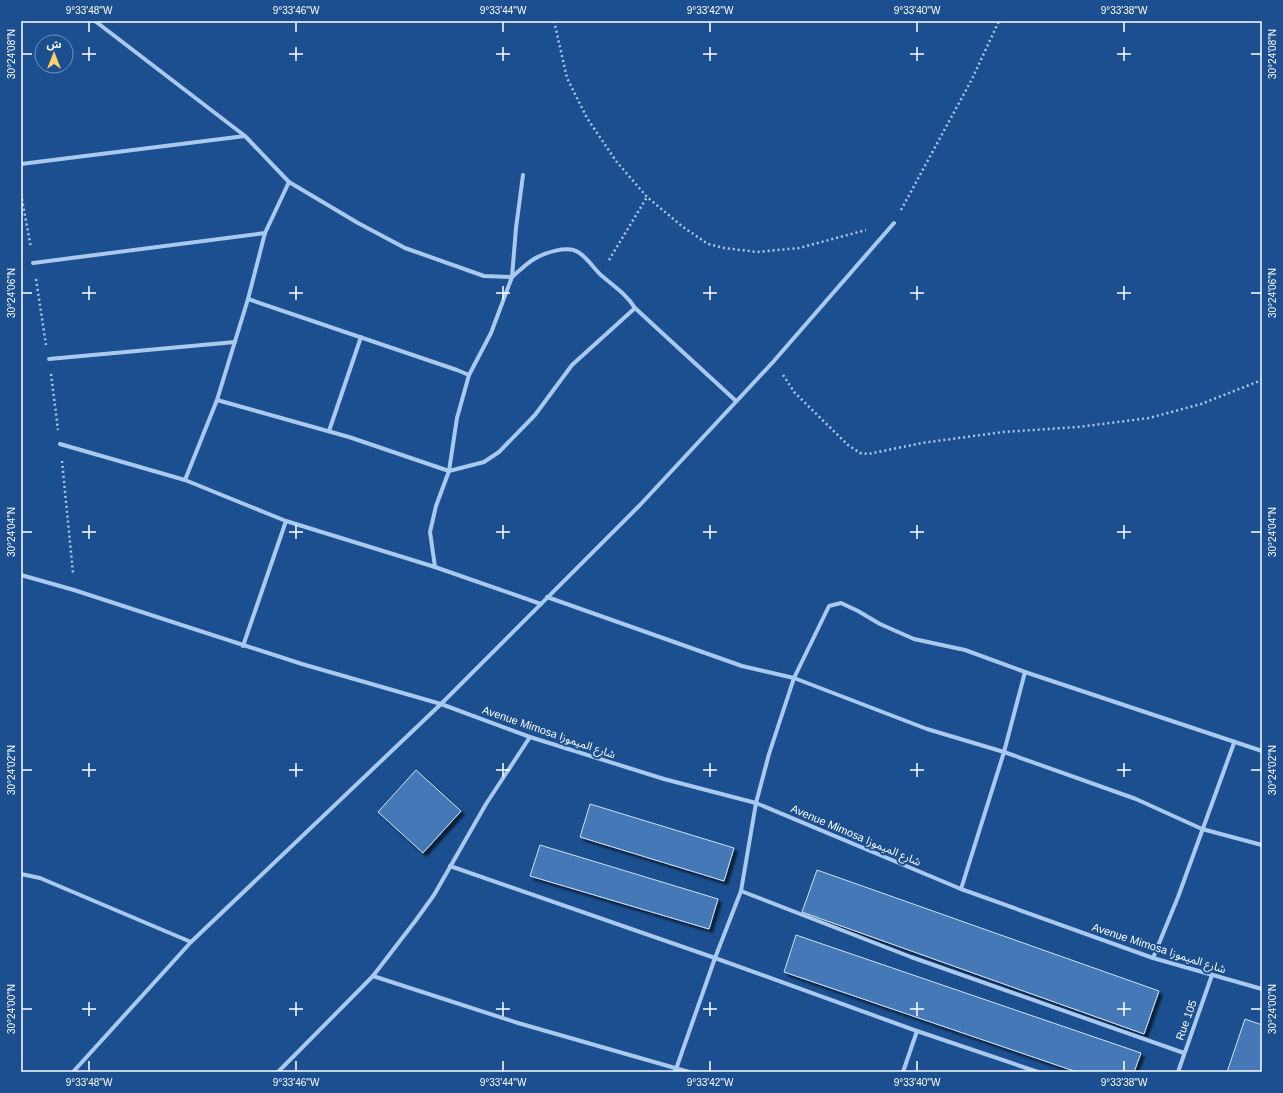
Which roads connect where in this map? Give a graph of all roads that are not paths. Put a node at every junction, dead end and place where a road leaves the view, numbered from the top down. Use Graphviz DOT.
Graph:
graph roads {
  1 [pos="95,21"];
  2 [pos="245,136"];
  3 [pos="21,164"];
  4 [pos="523,175"];
  5 [pos="289,182"];
  6 [pos="894,223"];
  7 [pos="265,233"];
  8 [pos="33,263"];
  9 [pos="512,277"];
  10 [pos="248,299"];
  11 [pos="635,308"];
  12 [pos="361,337"];
  13 [pos="235,342"];
  14 [pos="49,359"];
  15 [pos="469,375"];
  16 [pos="217,400"];
  17 [pos="736,401"];
  18 [pos="329,431"];
  19 [pos="60,444"];
  20 [pos="449,470"];
  21 [pos="185,480"];
  22 [pos="286,521"];
  23 [pos="435,567"];
  24 [pos="21,575"];
  25 [pos="546,597"];
  26 [pos="541,604"];
  27 [pos="243,646"];
  28 [pos="1025,672"];
  29 [pos="794,678"];
  30 [pos="441,704"];
  31 [pos="530,737"];
  32 [pos="1234,743"];
  33 [pos="1262,751"];
  34 [pos="1004,752"];
  35 [pos="756,803"];
  36 [pos="1202,829"];
  37 [pos="1262,845"];
  38 [pos="450,866"];
  39 [pos="21,874"];
  40 [pos="960,889"];
  41 [pos="741,891"];
  42 [pos="191,942"];
  43 [pos="715,958"];
  44 [pos="1153,958"];
  45 [pos="1212,975"];
  46 [pos="373,976"];
  47 [pos="1262,990"];
  48 [pos="917,1031"];
  49 [pos="1184,1053"];
  50 [pos="676,1070"];
  51 [pos="73,1072"];
  52 [pos="278,1072"];
  53 [pos="689,1072"];
  54 [pos="903,1072"];
  55 [pos="1038,1072"];
  56 [pos="1178,1072"];
  1 -- 2 [label="street"];
  2 -- 3 [label="street"];
  2 -- 5 [label="street"];
  4 -- 9 [label="street"];
  5 -- 7 [label="street"];
  5 -- 9 [label="street"];
  6 -- 17 [label="street"];
  7 -- 8 [label="street"];
  7 -- 10 [label="street"];
  9 -- 11 [label="street"];
  9 -- 15 [label="street"];
  10 -- 12 [label="street"];
  10 -- 13 [label="street"];
  11 -- 17 [label="street"];
  11 -- 20 [label="street"];
  12 -- 15 [label="street"];
  12 -- 18 [label="street"];
  13 -- 14 [label="street"];
  13 -- 16 [label="street"];
  15 -- 20 [label="street"];
  16 -- 18 [label="street"];
  16 -- 21 [label="street"];
  17 -- 25 [label="street"];
  18 -- 20 [label="street"];
  19 -- 21 [label="street"];
  20 -- 23 [label="street"];
  21 -- 22 [label="street"];
  22 -- 23 [label="street"];
  22 -- 27 [label="street"];
  23 -- 26 [label="street"];
  24 -- 27 [label="street, Avenue Mimosa شارع الميموزا"];
  25 -- 26 [label="street"];
  25 -- 29 [label="street"];
  26 -- 30 [label="street"];
  27 -- 30 [label="street, Avenue Mimosa شارع الميموزا"];
  28 -- 29 [label="street"];
  28 -- 32 [label="street"];
  28 -- 34 [label="street"];
  29 -- 34 [label="street"];
  29 -- 35 [label="street"];
  30 -- 31 [label="street, Avenue Mimosa شارع الميموزا"];
  30 -- 42 [label="street"];
  31 -- 35 [label="street, Avenue Mimosa شارع الميموزا"];
  31 -- 38 [label="street"];
  32 -- 33 [label="street"];
  32 -- 36 [label="street"];
  34 -- 36 [label="street"];
  34 -- 40 [label="street"];
  35 -- 40 [label="street, Avenue Mimosa شارع الميموزا"];
  35 -- 41 [label="street"];
  36 -- 37 [label="street"];
  36 -- 44 [label="street"];
  38 -- 43 [label="street"];
  38 -- 46 [label="street"];
  39 -- 42 [label="street"];
  40 -- 44 [label="street, Avenue Mimosa شارع الميموزا"];
  41 -- 43 [label="street"];
  41 -- 49 [label="street"];
  42 -- 51 [label="street"];
  43 -- 48 [label="street"];
  43 -- 50 [label="street"];
  44 -- 45 [label="street, Avenue Mimosa شارع الميموزا"];
  45 -- 47 [label="street, Avenue Mimosa شارع الميموزا"];
  45 -- 49 [label="street, Rue 105"];
  46 -- 50 [label="street"];
  46 -- 52 [label="street"];
  48 -- 54 [label="street"];
  48 -- 55 [label="street"];
  49 -- 56 [label="street, Rue 105"];
  50 -- 53 [label="street"];
}
